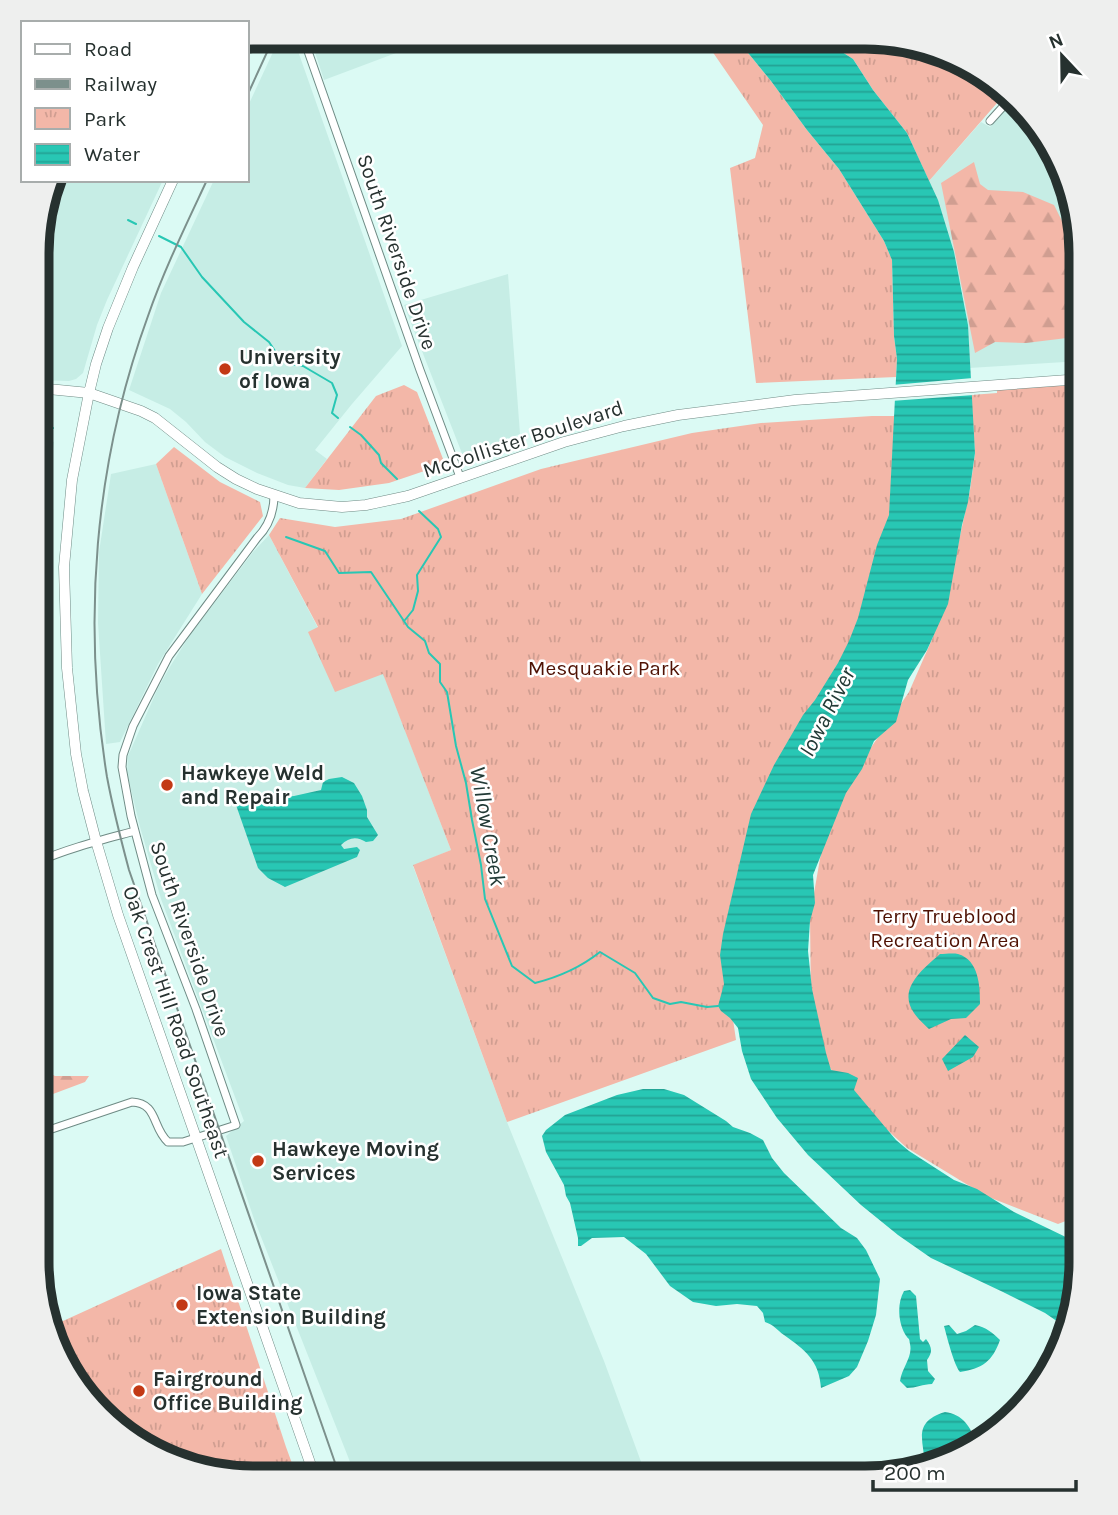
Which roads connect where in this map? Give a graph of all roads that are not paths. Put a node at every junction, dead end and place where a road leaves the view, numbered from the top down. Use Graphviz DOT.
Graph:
graph roads {
  1 [pos="307,49"];
  2 [pos="1005,105"];
  3 [pos="990,121"];
  4 [pos="172,182"];
  5 [pos="1069,380"];
  6 [pos="49,389"];
  7 [pos="89,393"];
  8 [pos="460,477"];
  9 [pos="274,495"];
  10 [pos="135,831"];
  11 [pos="96,841"];
  12 [pos="49,857"];
  13 [pos="49,1131"];
  14 [pos="196,1138"];
  15 [pos="311,1466"];
  1 -- 8 [label="street, South Riverside Drive"];
  2 -- 3 [label="street"];
  4 -- 7 [label="main road, Oak Crest Hill Road Southeast"];
  5 -- 8 [label="main road, McCollister Boulevard"];
  6 -- 7 [label="main road, McCollister Boulevard"];
  7 -- 9 [label="main road, McCollister Boulevard"];
  7 -- 11 [label="main road, Oak Crest Hill Road Southeast"];
  8 -- 9 [label="main road, McCollister Boulevard"];
  9 -- 10 [label="street, South Riverside Drive"];
  10 -- 11 [label="street"];
  10 -- 14 [label="street, South Riverside Drive"];
  11 -- 12 [label="street"];
  11 -- 14 [label="main road, Oak Crest Hill Road Southeast"];
  13 -- 14 [label="street"];
  14 -- 15 [label="main road, Oak Crest Hill Road Southeast"];
}
